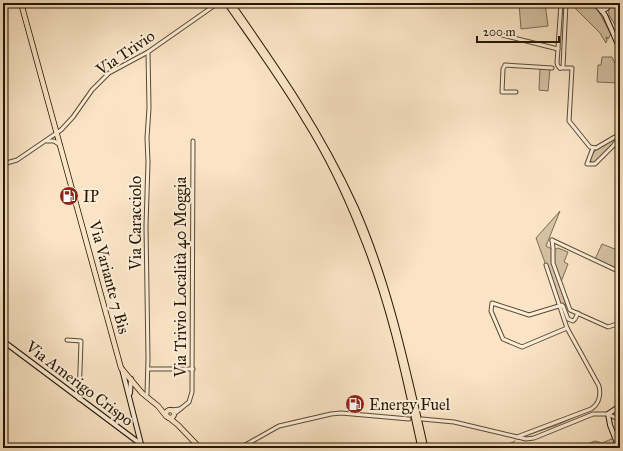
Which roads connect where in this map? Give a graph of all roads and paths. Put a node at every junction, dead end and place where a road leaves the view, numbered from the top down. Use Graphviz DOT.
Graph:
graph roads {
  1 [pos="21,3"];
  2 [pos="217,3"];
  3 [pos="227,3"];
  4 [pos="231,3"];
  5 [pos="561,3"];
  6 [pos="566,3"];
  7 [pos="606,5"];
  8 [pos="599,6"];
  9 [pos="605,15"];
  10 [pos="494,33"];
  11 [pos="558,49"];
  12 [pos="620,49"];
  13 [pos="148,52"];
  14 [pos="552,68"];
  15 [pos="560,68"];
  16 [pos="516,92"];
  17 [pos="55,127"];
  18 [pos="57,133"];
  19 [pos="620,135"];
  20 [pos="46,141"];
  21 [pos="193,141"];
  22 [pos="60,146"];
  23 [pos="593,148"];
  24 [pos="3,164"];
  25 [pos="546,265"];
  26 [pos="620,272"];
  27 [pos="560,305"];
  28 [pos="578,313"];
  29 [pos="620,323"];
  30 [pos="568,328"];
  31 [pos="67,340"];
  32 [pos="3,341"];
  33 [pos="122,368"];
  34 [pos="148,369"];
  35 [pos="193,369"];
  36 [pos="131,379"];
  37 [pos="126,383"];
  38 [pos="145,394"];
  39 [pos="130,398"];
  40 [pos="79,399"];
  41 [pos="158,406"];
  42 [pos="620,406"];
  43 [pos="587,410"];
  44 [pos="172,412"];
  45 [pos="608,414"];
  46 [pos="588,415"];
  47 [pos="167,417"];
  48 [pos="409,419"];
  49 [pos="422,419"];
  50 [pos="620,420"];
  51 [pos="178,425"];
  52 [pos="517,437"];
  53 [pos="142,447"];
  54 [pos="200,448"];
  55 [pos="240,448"];
  56 [pos="421,448"];
  57 [pos="425,448"];
  58 [pos="619,448"];
  1 -- 17 [label="main road, Via Variante 7 Bis"];
  2 -- 13 [label="street, Via Trivio"];
  3 -- 56 [label="highway"];
  4 -- 57 [label="highway"];
  5 -- 11 [label="street"];
  6 -- 15 [label="street"];
  7 -- 8 [label="street"];
  7 -- 9 [label="street"];
  8 -- 9 [label="street"];
  9 -- 12 [label="street"];
  10 -- 11 [label="street"];
  11 -- 15 [label="street"];
  13 -- 18 [label="street, Via Trivio"];
  13 -- 34 [label="street, Via Caracciolo"];
  14 -- 16 [label="street"];
  15 -- 23 [label="street"];
  17 -- 18 [label="main road, Via Variante 7 Bis"];
  17 -- 20 [label="street"];
  18 -- 20 [label="street, Via Trivio"];
  18 -- 22 [label="main road, Via Variante 7 Bis"];
  19 -- 23 [label="street"];
  19 -- 23 [label="street"];
  20 -- 22 [label="street"];
  20 -- 24 [label="street, Via Trivio"];
  21 -- 35 [label="street, Via Trivio Località 40 Moggia"];
  22 -- 33 [label="main road, Via Variante 7 Bis"];
  25 -- 27 [label="street"];
  26 -- 28 [label="street"];
  27 -- 28 [label="street"];
  27 -- 30 [label="street"];
  27 -- 30 [label="street"];
  28 -- 29 [label="street"];
  30 -- 43 [label="street"];
  31 -- 40 [label="street"];
  32 -- 40 [label="street, Via Amerigo Crispo"];
  33 -- 36 [label="main road, Via Variante 7 Bis"];
  33 -- 37 [label="street"];
  34 -- 35 [label="street"];
  34 -- 38 [label="street, Via Caracciolo"];
  35 -- 44 [label="street, Via Trivio Località 40 Moggia"];
  36 -- 37 [label="street"];
  36 -- 38 [label="main road, Via Variante 7 Bis"];
  36 -- 39 [label="street"];
  37 -- 39 [label="street"];
  38 -- 39 [label="street"];
  38 -- 41 [label="main road, Via Variante 7 Bis"];
  39 -- 53 [label="street"];
  40 -- 53 [label="street, Via Amerigo Crispo"];
  41 -- 44 [label="main road, Via Variante 7 Bis"];
  41 -- 47 [label="main road, Via Variante 7 Bis"];
  42 -- 45 [label="street"];
  43 -- 46 [label="street"];
  43 -- 52 [label="street"];
  44 -- 47 [label="main road"];
  44 -- 47 [label="main road"];
  44 -- 51 [label="main road, Via Variante 7 Bis"];
  45 -- 46 [label="street"];
  45 -- 50 [label="street"];
  45 -- 58 [label="street"];
  46 -- 52 [label="street"];
  47 -- 51 [label="main road, Via Variante 7 Bis"];
  48 -- 55 [label="street"];
  49 -- 52 [label="street"];
  51 -- 54 [label="main road, Via Variante 7 Bis"];
}
